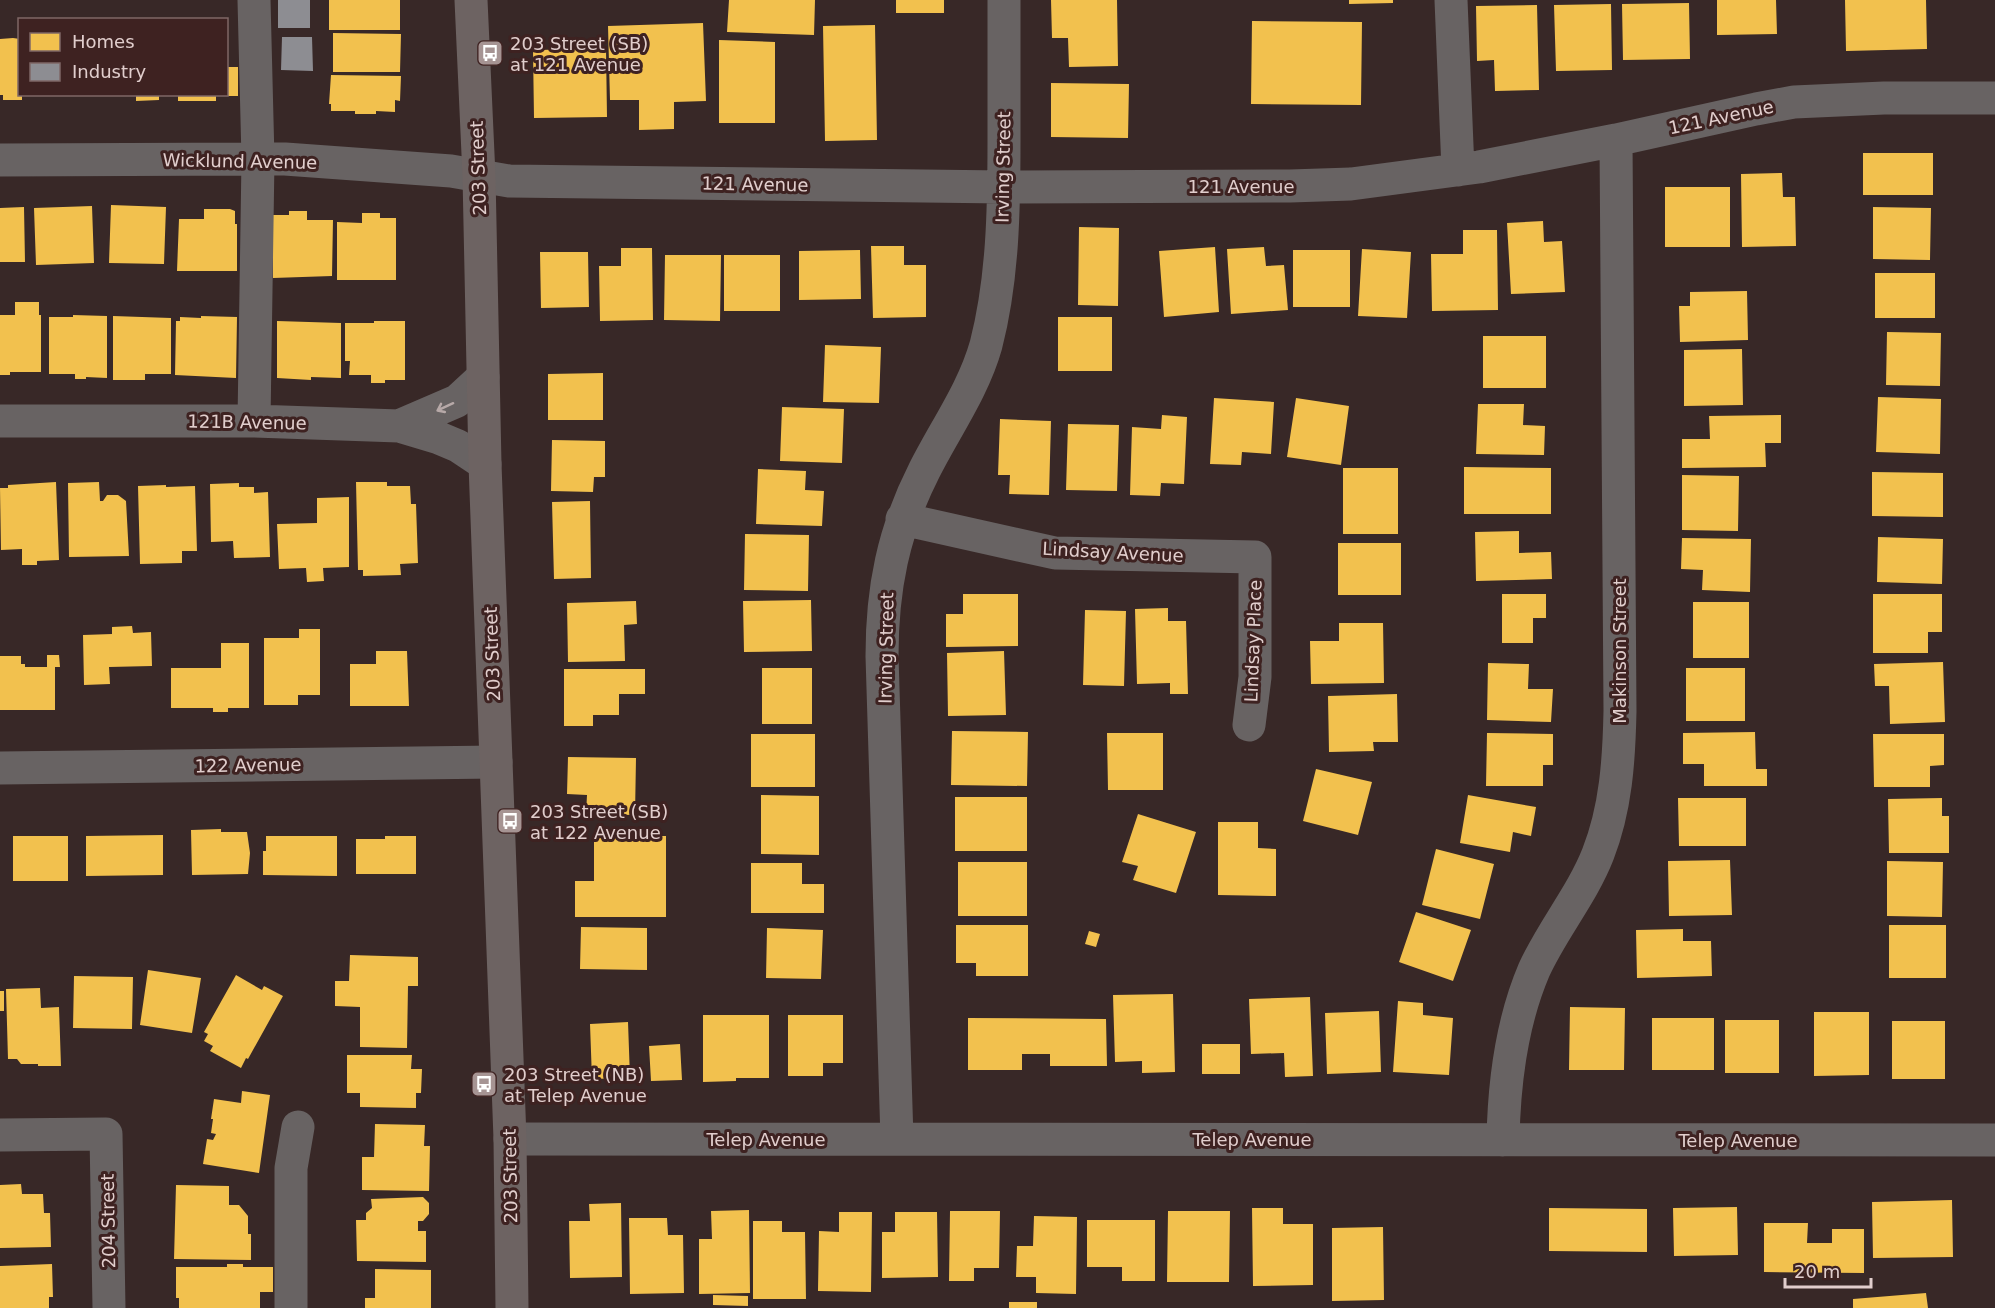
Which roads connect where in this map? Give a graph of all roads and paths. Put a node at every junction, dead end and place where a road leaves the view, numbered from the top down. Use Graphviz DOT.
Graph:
graph roads {
  1 [pos="254,0"];
  2 [pos="471,0"];
  3 [pos="1004,0"];
  4 [pos="1450,0"];
  5 [pos="1995,98"];
  6 [pos="1616,140"];
  7 [pos="258,159"];
  8 [pos="0,160"];
  9 [pos="1458,170"];
  10 [pos="479,176"];
  11 [pos="1004,186"];
  12 [pos="483,376"];
  13 [pos="0,421"];
  14 [pos="254,421"];
  15 [pos="399,426"];
  16 [pos="485,464"];
  17 [pos="902,519"];
  18 [pos="1255,557"];
  19 [pos="1249,726"];
  20 [pos="496,762"];
  21 [pos="0,768"];
  22 [pos="298,1127"];
  23 [pos="0,1135"];
  24 [pos="510,1139"];
  25 [pos="897,1139"];
  26 [pos="1503,1140"];
  27 [pos="1995,1140"];
  28 [pos="109,1308"];
  29 [pos="291,1308"];
  30 [pos="512,1308"];
  1 -- 7 [label="street"];
  2 -- 10 [label="main road, 203 Street"];
  3 -- 11 [label="street, Irving Street"];
  4 -- 9 [label="street"];
  5 -- 6 [label="street, 121 Avenue"];
  6 -- 9 [label="street, 121 Avenue"];
  6 -- 26 [label="street, Makinson Street"];
  7 -- 8 [label="street, Wicklund Avenue"];
  7 -- 10 [label="street, Wicklund Avenue"];
  7 -- 14 [label="street"];
  9 -- 11 [label="street, 121 Avenue"];
  10 -- 11 [label="street, 121 Avenue"];
  10 -- 12 [label="main road, 203 Street"];
  11 -- 17 [label="street, Irving Street"];
  12 -- 15 [label="street, one-way"];
  12 -- 16 [label="main road, 203 Street"];
  13 -- 14 [label="street, 121B Avenue"];
  14 -- 15 [label="street, 121B Avenue"];
  15 -- 16 [label="street, 121B Avenue"];
  16 -- 20 [label="main road, 203 Street"];
  17 -- 18 [label="street, Lindsay Avenue"];
  17 -- 25 [label="street, Irving Street"];
  18 -- 19 [label="street, Lindsay Place"];
  20 -- 21 [label="street, 122 Avenue"];
  20 -- 24 [label="main road, 203 Street"];
  22 -- 29 [label="street"];
  23 -- 28 [label="street, 204 Street"];
  24 -- 25 [label="street, Telep Avenue"];
  24 -- 30 [label="main road, 203 Street"];
  25 -- 26 [label="street, Telep Avenue"];
  26 -- 27 [label="street, Telep Avenue"];
}
